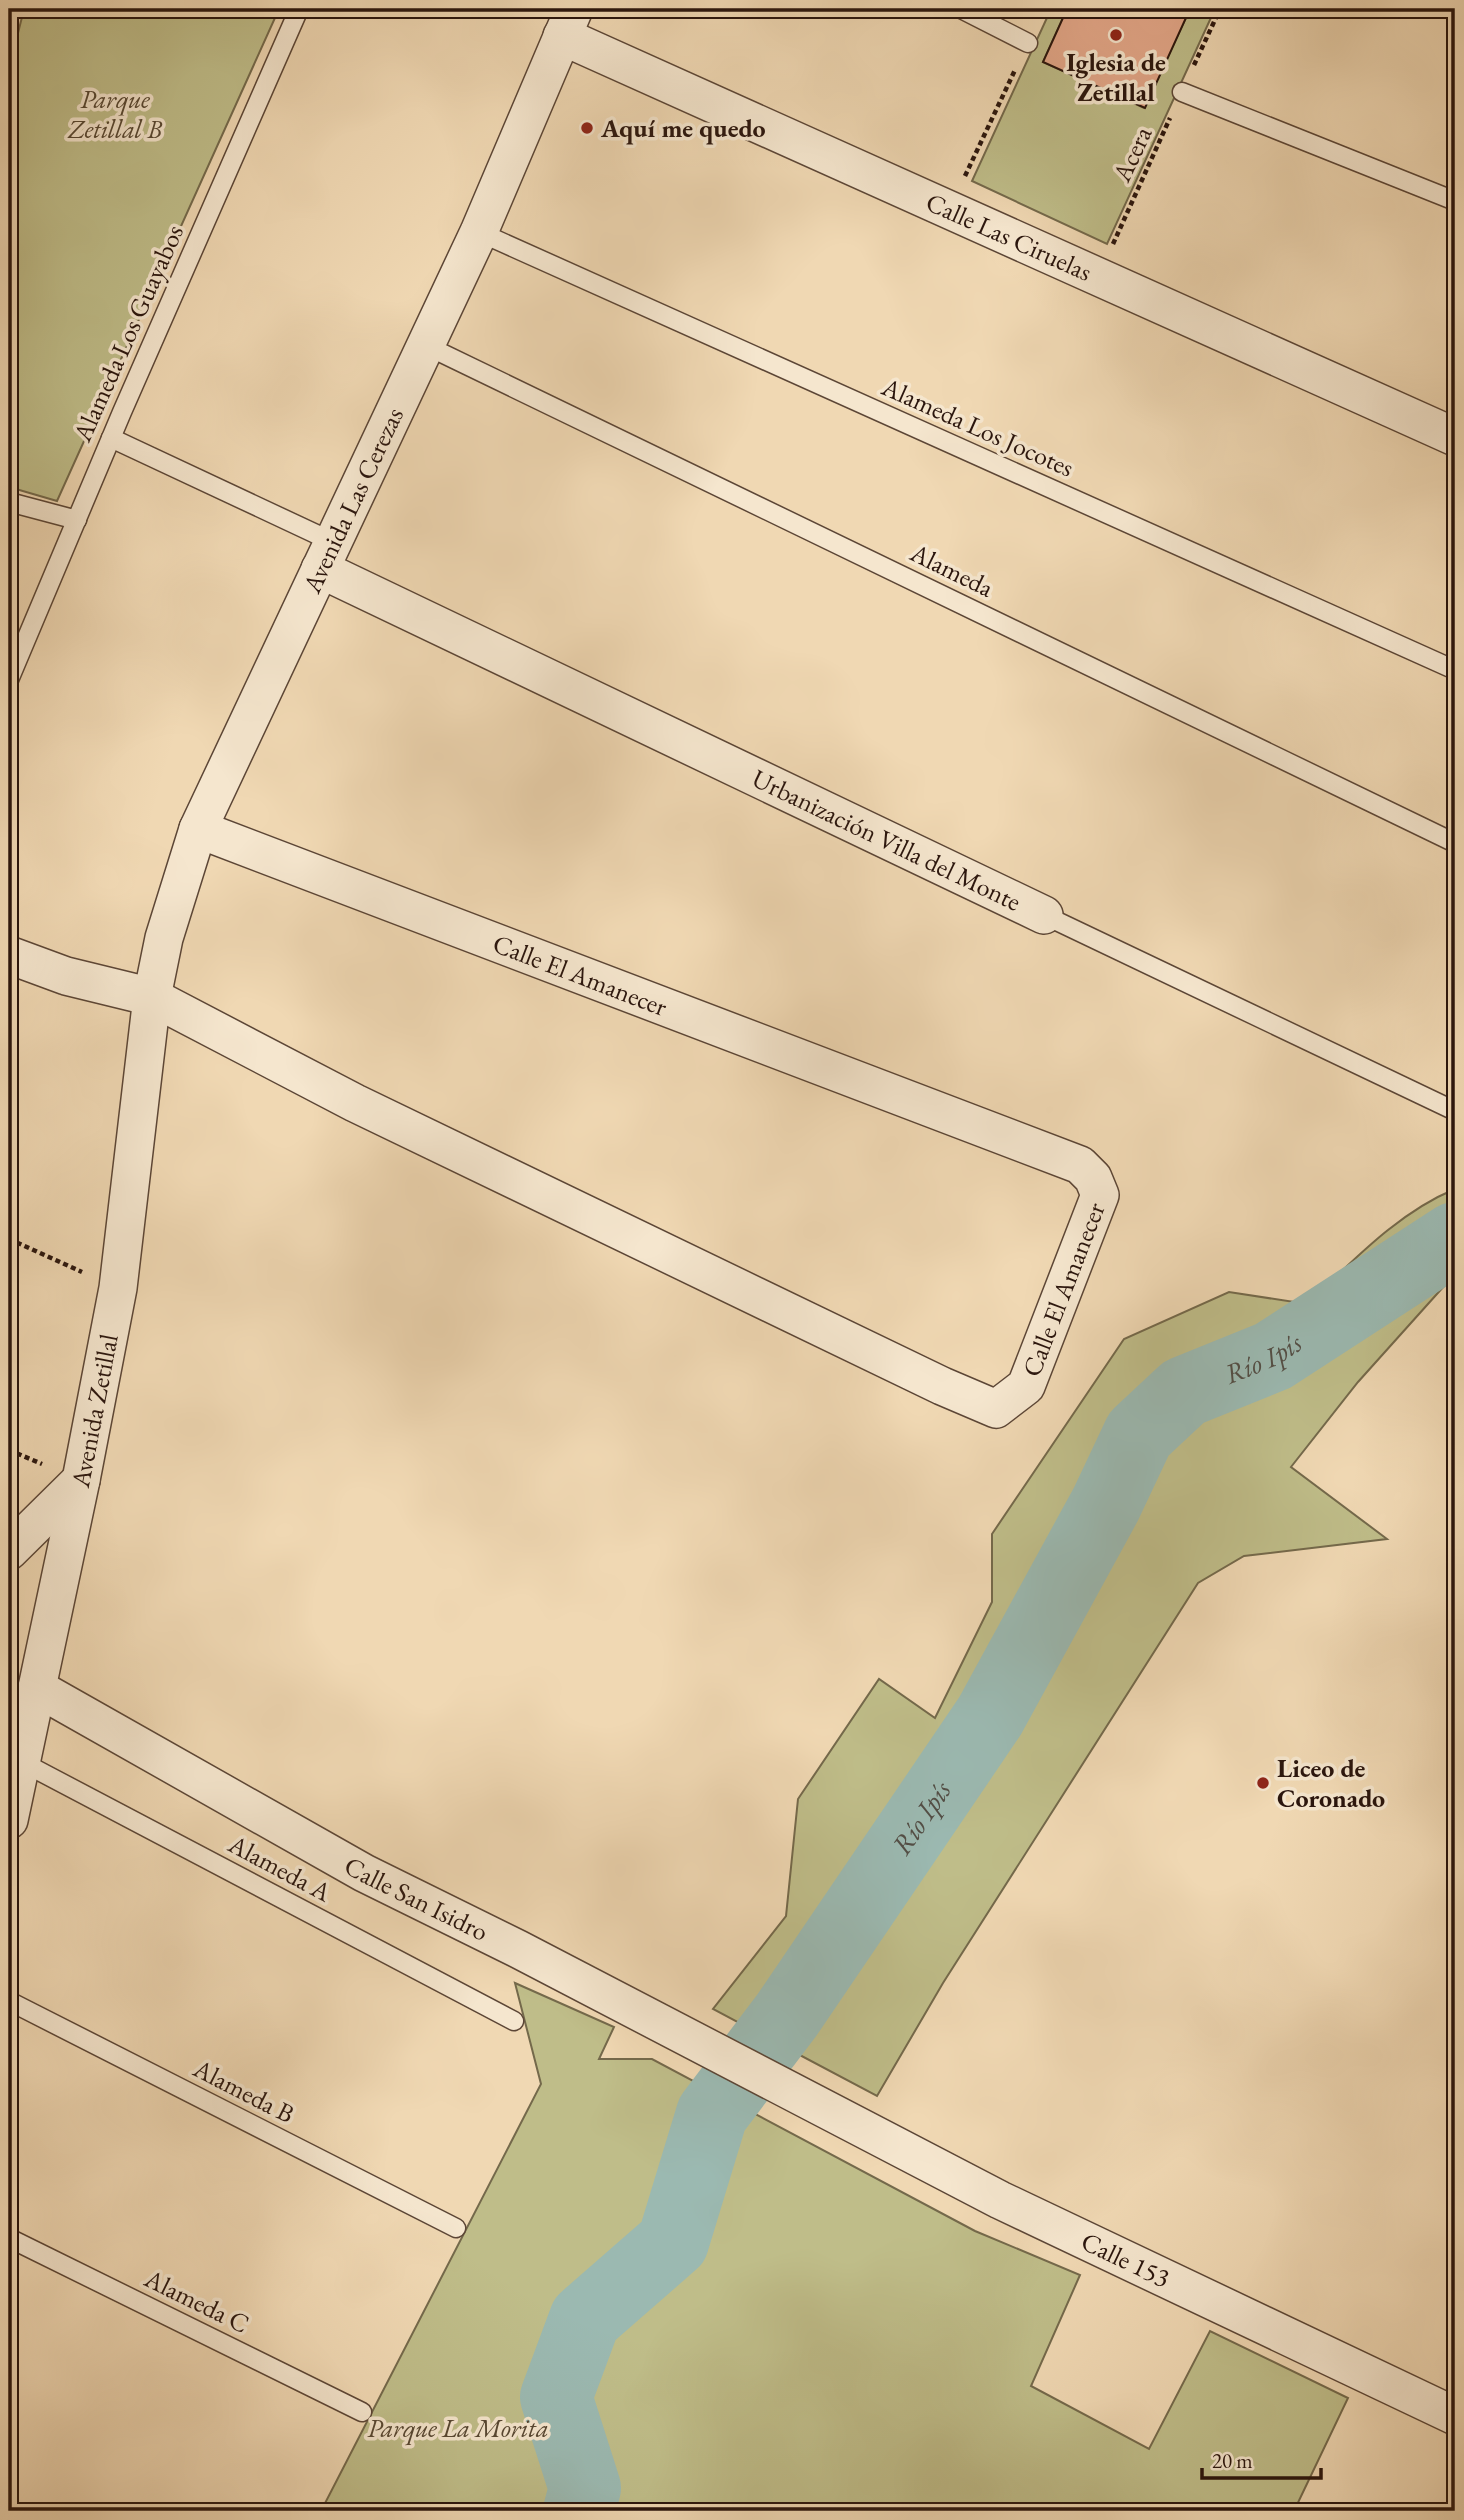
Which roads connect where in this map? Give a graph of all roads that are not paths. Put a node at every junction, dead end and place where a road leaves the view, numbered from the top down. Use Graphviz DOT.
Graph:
graph roads {
  1 [pos="299,9"];
  2 [pos="961,9"];
  3 [pos="568,23"];
  4 [pos="1028,43"];
  5 [pos="1182,92"];
  6 [pos="1455,201"];
  7 [pos="479,232"];
  8 [pos="425,345"];
  9 [pos="1455,437"];
  10 [pos="111,438"];
  11 [pos="9,502"];
  12 [pos="77,520"];
  13 [pos="326,556"];
  14 [pos="1455,670"];
  15 [pos="9,680"];
  16 [pos="198,829"];
  17 [pos="1455,843"];
  18 [pos="1044,915"];
  19 [pos="10,960"];
  20 [pos="152,997"];
  21 [pos="1455,1111"];
  22 [pos="81,1480"];
  23 [pos="9,1551"];
  24 [pos="37,1688"];
  25 [pos="22,1762"];
  26 [pos="9,1820"];
  27 [pos="9,2001"];
  28 [pos="514,2021"];
  29 [pos="801,2097"];
  30 [pos="456,2228"];
  31 [pos="9,2238"];
  32 [pos="362,2412"];
  33 [pos="1455,2416"];
  1 -- 10 [label="lane, Alameda Los Guayabos"];
  2 -- 4 [label="lane"];
  3 -- 7 [label="street, Avenida Las Cerezas"];
  3 -- 9 [label="street, Calle Las Ciruelas"];
  5 -- 6 [label="lane"];
  7 -- 8 [label="street, Avenida Las Cerezas"];
  7 -- 14 [label="lane, Alameda Los Jocotes"];
  8 -- 13 [label="street, Avenida Las Cerezas"];
  8 -- 17 [label="lane, Alameda"];
  10 -- 12 [label="lane, Alameda Los Guayabos"];
  10 -- 13 [label="lane"];
  11 -- 12 [label="lane"];
  12 -- 15 [label="lane, Alameda Los Guayabos"];
  13 -- 16 [label="street, Avenida Las Cerezas"];
  13 -- 18 [label="street, Urbanización Villa del Monte"];
  16 -- 20 [label="street, Avenida Las Cerezas"];
  16 -- 20 [label="street, Calle El Amanecer"];
  18 -- 21 [label="lane, Urbanización Villa del Monte"];
  19 -- 20 [label="street"];
  20 -- 22 [label="street, Avenida Zetillal"];
  22 -- 23 [label="street"];
  22 -- 24 [label="street, Avenida Zetillal"];
  24 -- 25 [label="street, Avenida Zetillal"];
  24 -- 29 [label="street, Calle San Isidro"];
  25 -- 26 [label="street, Avenida Zetillal"];
  25 -- 28 [label="lane, Alameda A"];
  27 -- 30 [label="lane, Alameda B"];
  29 -- 33 [label="street, Calle 153"];
  31 -- 32 [label="lane, Alameda C"];
}
